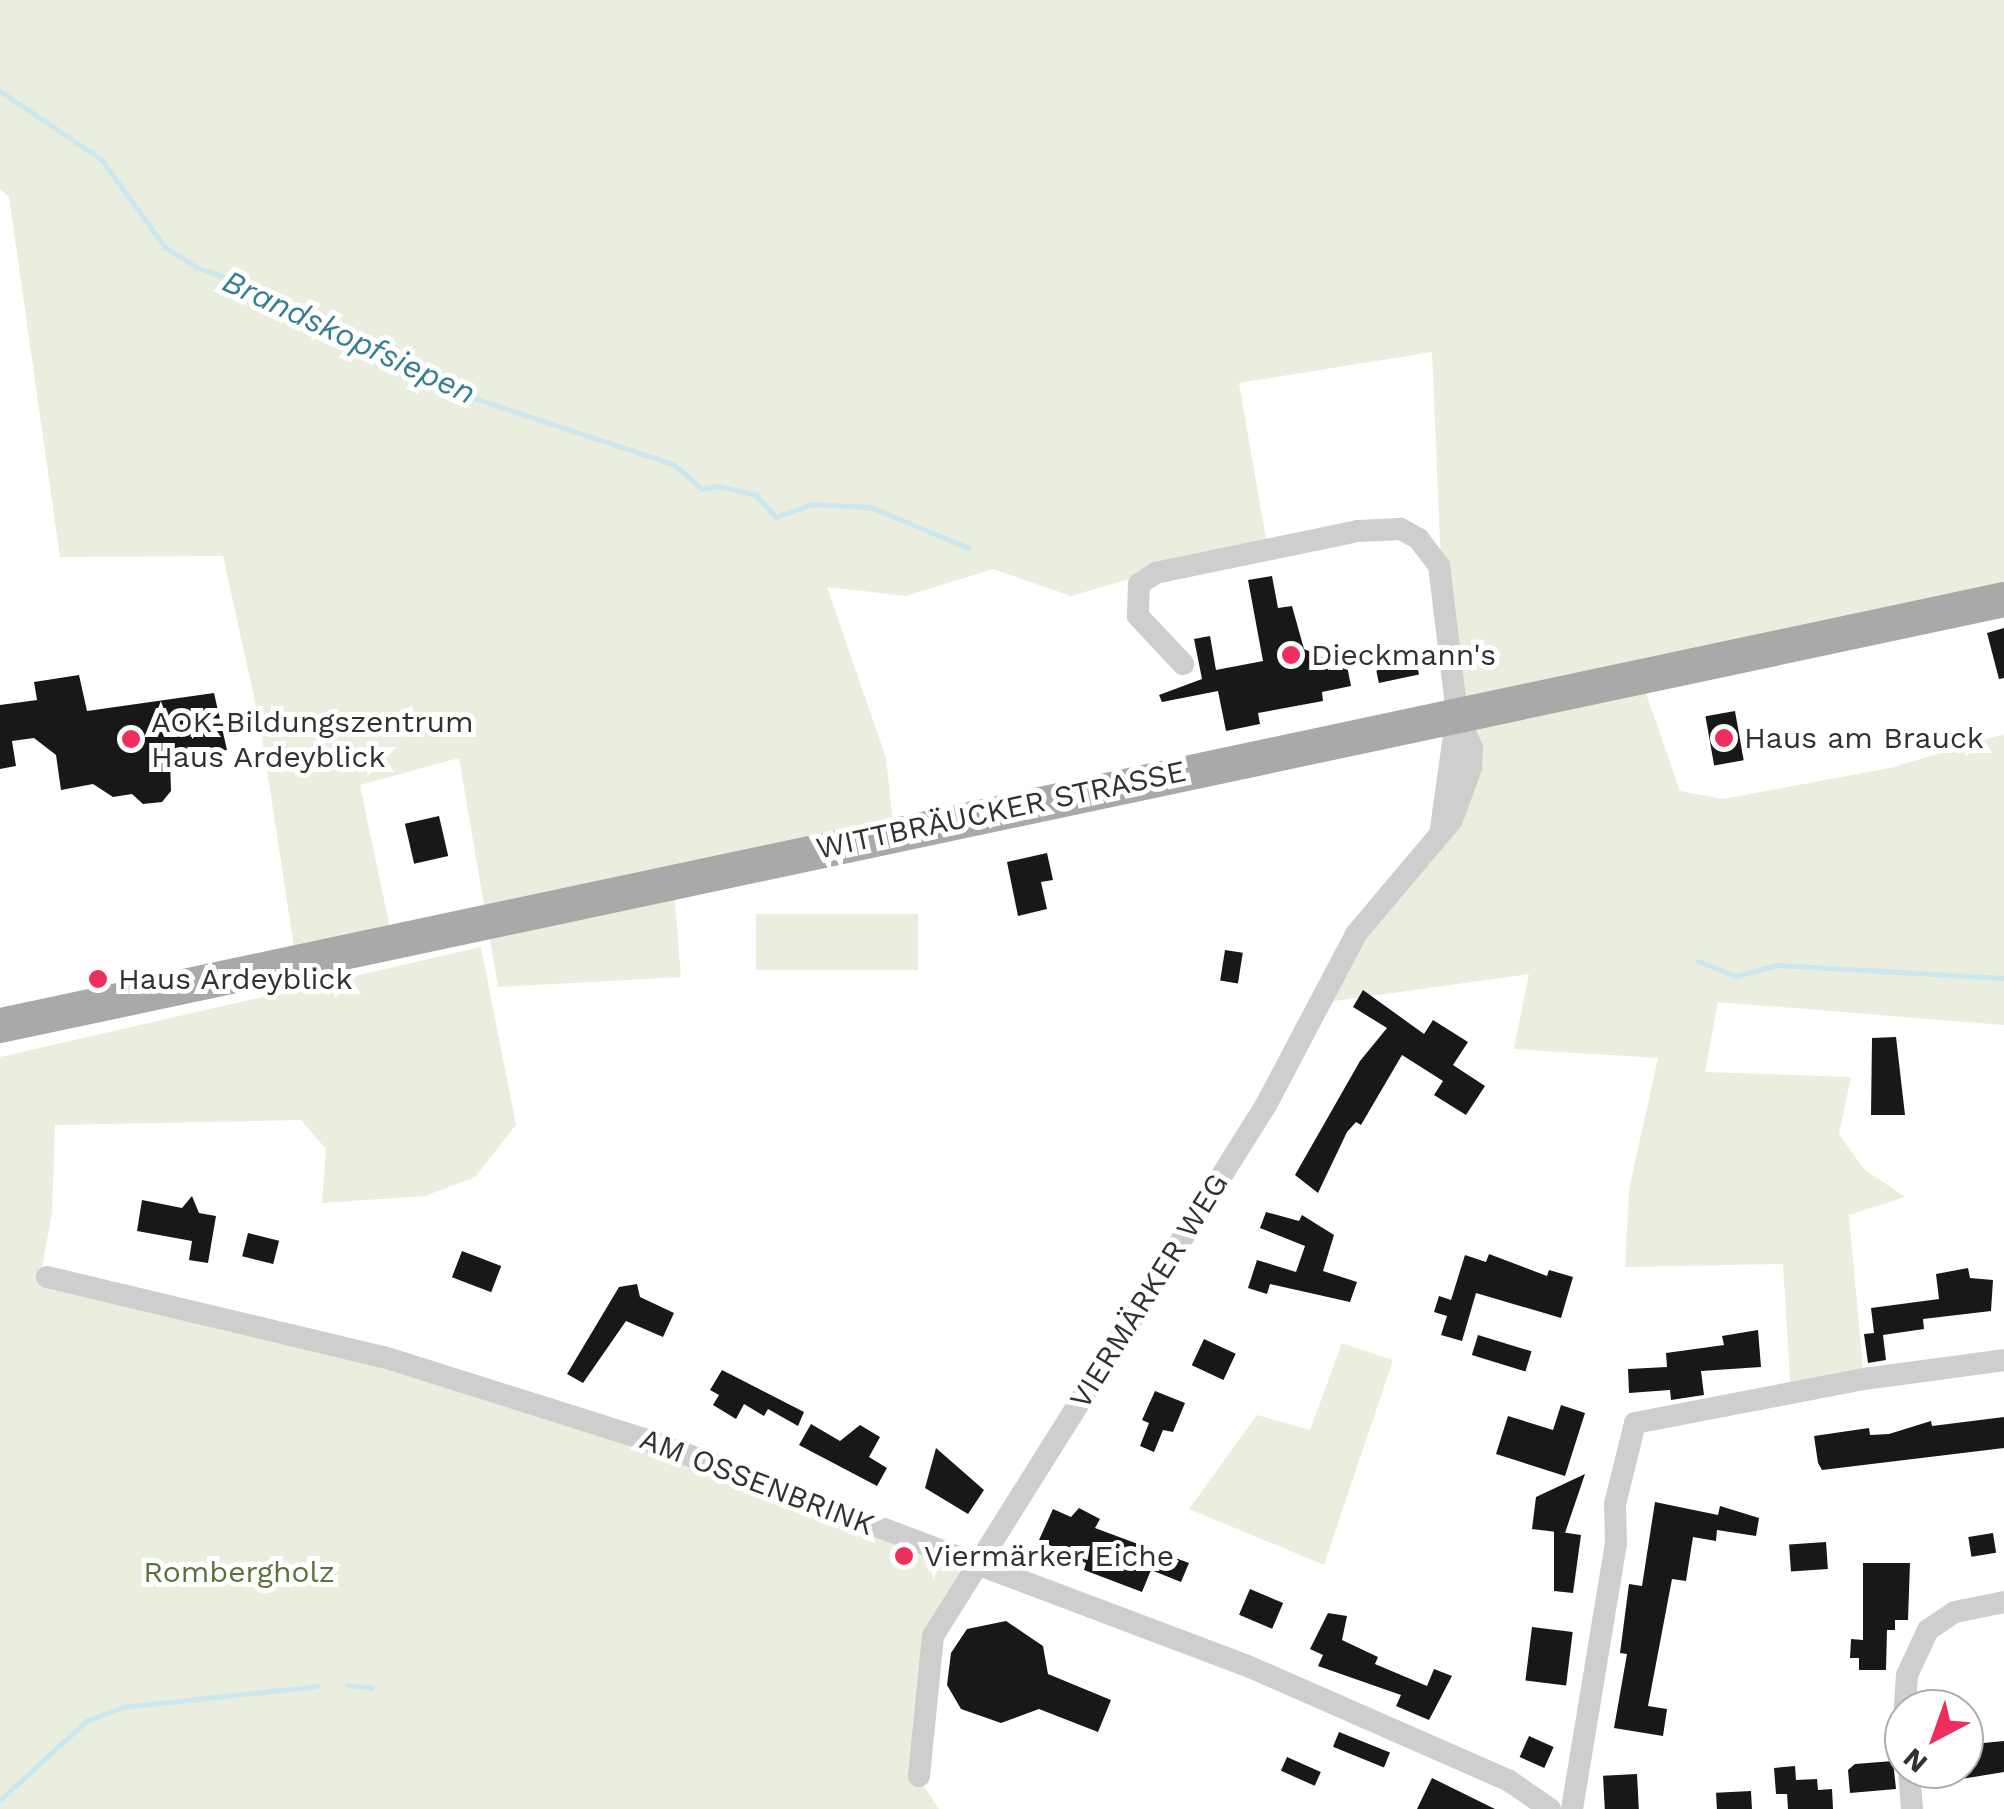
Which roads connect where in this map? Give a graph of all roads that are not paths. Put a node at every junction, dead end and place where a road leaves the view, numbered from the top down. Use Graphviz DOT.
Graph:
graph roads {
  1 [pos="2004,599"];
  2 [pos="1183,664"];
  3 [pos="1457,714"];
  4 [pos="0,1026"];
  5 [pos="47,1278"];
  6 [pos="2004,1360"];
  7 [pos="979,1563"];
  8 [pos="2004,1602"];
  9 [pos="1906,1689"];
  10 [pos="919,1776"];
  11 [pos="1550,1809"];
  12 [pos="1572,1809"];
  1 -- 3 [label="main road, WITTBRÄUCKER STRASSE"];
  2 -- 3 [label="street, VIERMÄRKER WEG"];
  3 -- 4 [label="main road, WITTBRÄUCKER STRASSE"];
  3 -- 7 [label="street, VIERMÄRKER WEG"];
  5 -- 7 [label="street, AM OSSENBRINK"];
  6 -- 12 [label="street"];
  7 -- 10 [label="street, VIERMÄRKER WEG"];
  7 -- 11 [label="street, AM OSSENBRINK"];
  8 -- 9 [label="street"];
}
